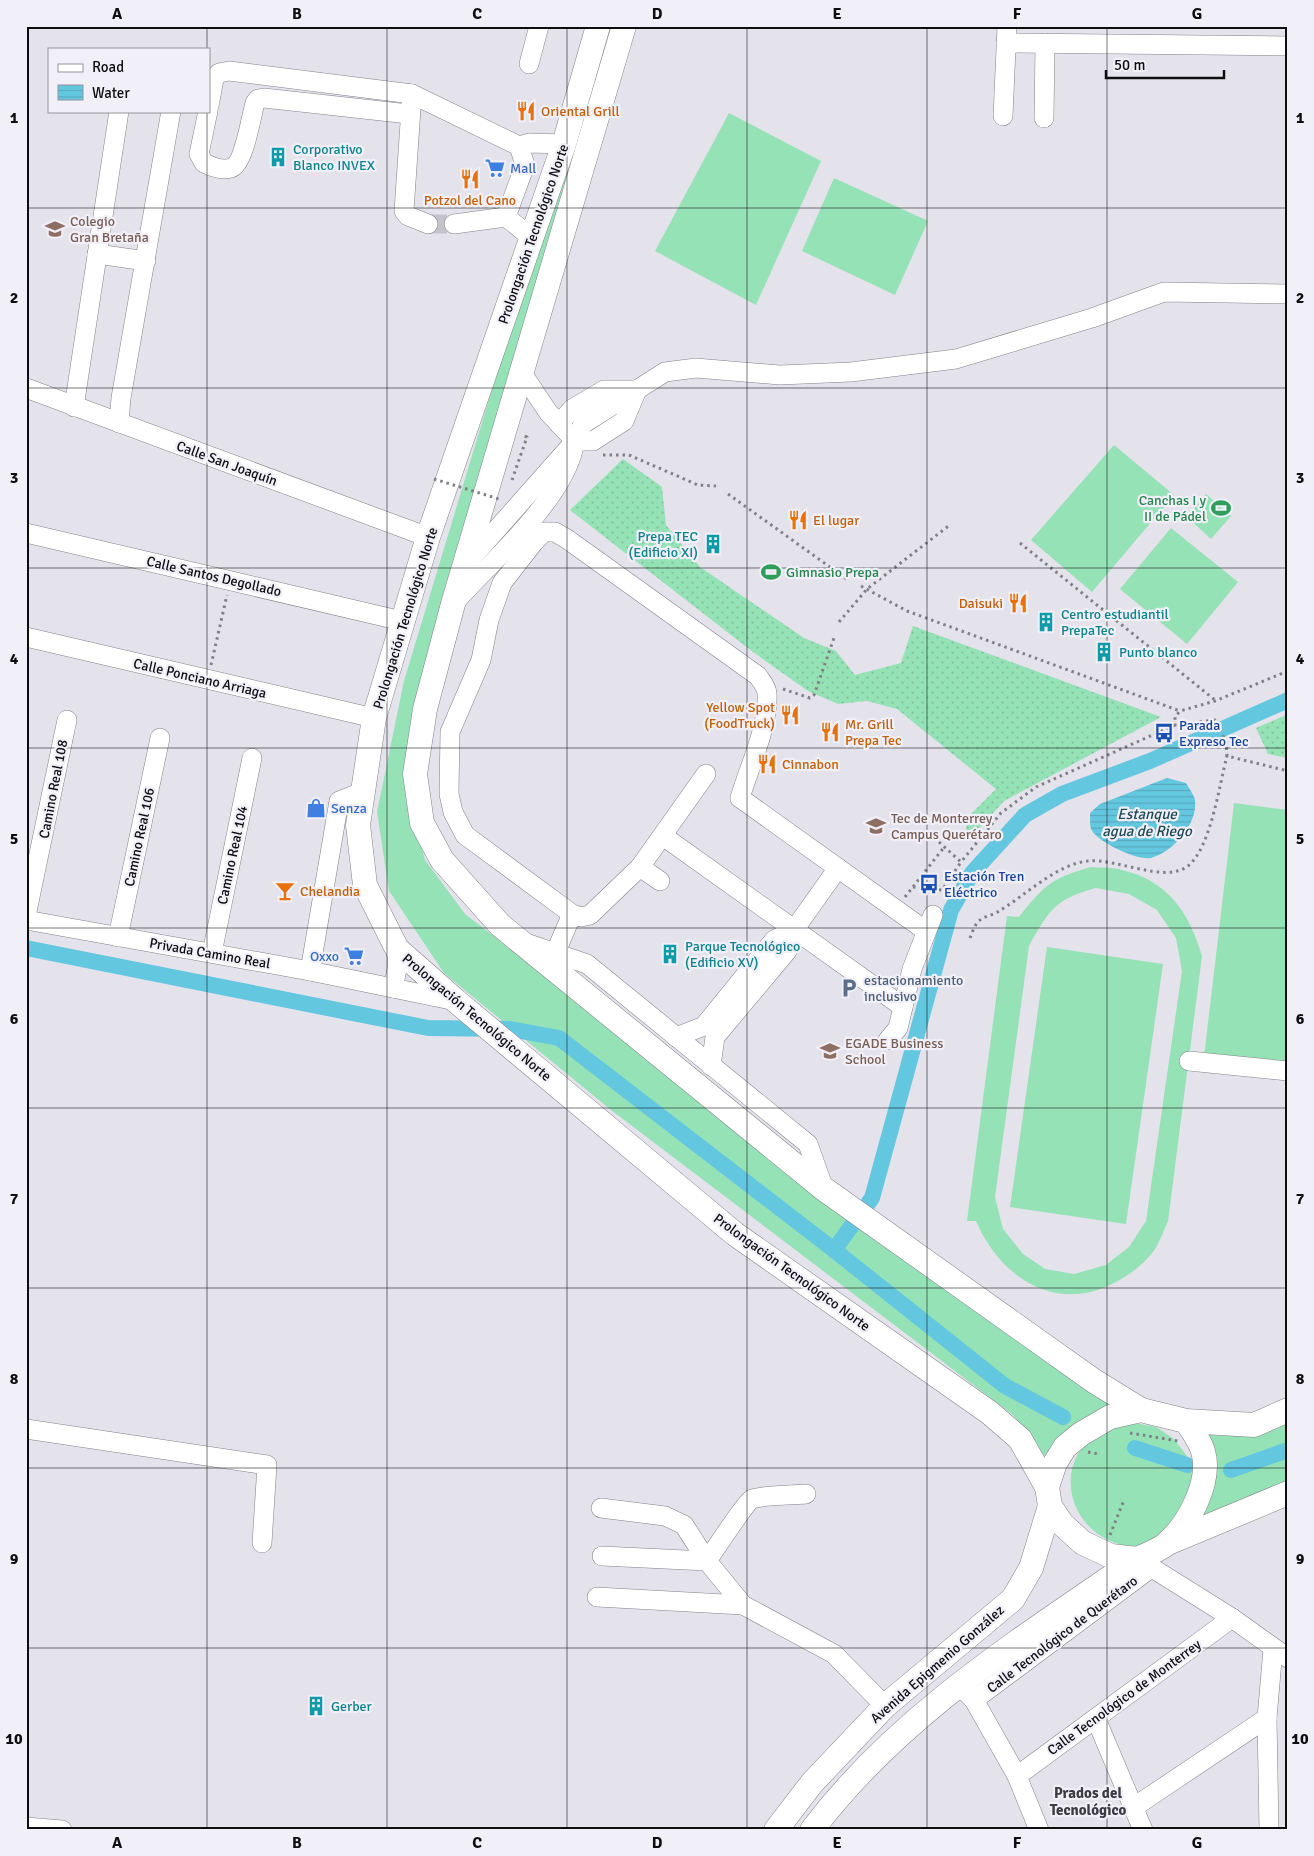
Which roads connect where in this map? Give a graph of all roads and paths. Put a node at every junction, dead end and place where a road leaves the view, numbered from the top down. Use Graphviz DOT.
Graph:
graph roads {
  1 [pos="539,26"];
  2 [pos="598,26"];
  3 [pos="624,26"];
  4 [pos="1007,34"];
  5 [pos="1045,43"];
  6 [pos="1288,46"];
  7 [pos="529,64"];
  8 [pos="366,88"];
  9 [pos="412,94"];
  10 [pos="210,101"];
  11 [pos="363,109"];
  12 [pos="118,112"];
  13 [pos="171,112"];
  14 [pos="208,112"];
  15 [pos="409,114"];
  16 [pos="1003,116"];
  17 [pos="1044,118"];
  18 [pos="564,144"];
  19 [pos="519,146"];
  20 [pos="506,217"];
  21 [pos="428,224"];
  22 [pos="454,224"];
  23 [pos="532,238"];
  24 [pos="97,254"];
  25 [pos="146,261"];
  26 [pos="1288,294"];
  27 [pos="522,373"];
  28 [pos="26,388"];
  29 [pos="637,390"];
  30 [pos="74,407"];
  31 [pos="119,423"];
  32 [pos="559,424"];
  33 [pos="574,441"];
  34 [pos="598,455"];
  35 [pos="434,479"];
  36 [pos="716,486"];
  37 [pos="728,494"];
  38 [pos="499,499"];
  39 [pos="951,524"];
  40 [pos="26,533"];
  41 [pos="428,537"];
  42 [pos="1020,543"];
  43 [pos="465,565"];
  44 [pos="230,580"];
  45 [pos="848,580"];
  46 [pos="861,586"];
  47 [pos="867,589"];
  48 [pos="453,604"];
  49 [pos="402,621"];
  50 [pos="839,622"];
  51 [pos="26,637"];
  52 [pos="834,638"];
  53 [pos="1288,671"];
  54 [pos="207,680"];
  55 [pos="766,686"];
  56 [pos="1215,701"];
  57 [pos="1180,711"];
  58 [pos="374,718"];
  59 [pos="67,720"];
  60 [pos="1176,725"];
  61 [pos="160,738"];
  62 [pos="1227,756"];
  63 [pos="252,758"];
  64 [pos="1288,771"];
  65 [pos="706,774"];
  66 [pos="362,792"];
  67 [pos="663,836"];
  68 [pos="939,842"];
  69 [pos="945,846"];
  70 [pos="961,862"];
  71 [pos="640,867"];
  72 [pos="838,868"];
  73 [pos="660,881"];
  74 [pos="913,887"];
  75 [pos="896,910"];
  76 [pos="572,914"];
  77 [pos="26,918"];
  78 [pos="794,930"];
  79 [pos="118,936"];
  80 [pos="970,938"];
  81 [pos="397,949"];
  82 [pos="212,953"];
  83 [pos="555,961"];
  84 [pos="310,971"];
  85 [pos="393,988"];
  86 [pos="464,1007"];
  87 [pos="903,1007"];
  88 [pos="676,1037"];
  89 [pos="888,1040"];
  90 [pos="1189,1061"];
  91 [pos="712,1066"];
  92 [pos="1288,1071"];
  93 [pos="824,1188"];
  94 [pos="1141,1410"];
  95 [pos="1288,1410"];
  96 [pos="1186,1421"];
  97 [pos="26,1429"];
  98 [pos="1288,1493"];
  99 [pos="806,1494"];
  100 [pos="1048,1496"];
  101 [pos="601,1508"];
  102 [pos="262,1542"];
  103 [pos="1164,1545"];
  104 [pos="602,1556"];
  105 [pos="707,1561"];
  106 [pos="1144,1564"];
  107 [pos="598,1597"];
  108 [pos="743,1605"];
  109 [pos="1232,1618"];
  110 [pos="1280,1653"];
  111 [pos="966,1692"];
  112 [pos="885,1706"];
  113 [pos="1267,1718"];
  114 [pos="1096,1719"];
  115 [pos="1016,1776"];
  116 [pos="1134,1807"];
  117 [pos="26,1827"];
  118 [pos="62,1830"];
  119 [pos="776,1830"];
  120 [pos="812,1830"];
  121 [pos="1039,1830"];
  122 [pos="1143,1830"];
  123 [pos="1269,1830"];
  1 -- 7 [label="street"];
  2 -- 18 [label="main road, Prolongación Tecnológico Norte"];
  3 -- 27 [label="main road, Prolongación Tecnológico Norte"];
  4 -- 5 [label="street"];
  4 -- 16 [label="street"];
  5 -- 6 [label="street"];
  5 -- 17 [label="street"];
  8 -- 9 [label="street"];
  8 -- 10 [label="street"];
  8 -- 11 [label="street"];
  9 -- 15 [label="street"];
  9 -- 19 [label="street"];
  11 -- 14 [label="street"];
  11 -- 15 [label="street"];
  12 -- 24 [label="street"];
  13 -- 25 [label="street"];
  15 -- 21 [label="street"];
  18 -- 19 [label="street"];
  18 -- 23 [label="main road, Prolongación Tecnológico Norte"];
  19 -- 20 [label="street"];
  20 -- 22 [label="street"];
  20 -- 23 [label="street"];
  23 -- 41 [label="main road, Prolongación Tecnológico Norte"];
  24 -- 25 [label="street"];
  24 -- 30 [label="street"];
  25 -- 31 [label="street"];
  26 -- 29 [label="street"];
  27 -- 32 [label="street"];
  27 -- 43 [label="main road, Prolongación Tecnológico Norte"];
  28 -- 30 [label="street, Calle San Joaquín"];
  29 -- 32 [label="street"];
  29 -- 33 [label="street"];
  30 -- 31 [label="street, Calle San Joaquín"];
  31 -- 41 [label="street, Calle San Joaquín"];
  32 -- 33 [label="street"];
  33 -- 43 [label="street"];
  33 -- 48 [label="street"];
  34 -- 36 [label="path"];
  35 -- 38 [label="path, bridge"];
  37 -- 45 [label="path"];
  39 -- 47 [label="path"];
  40 -- 44 [label="street, Calle Santos Degollado"];
  41 -- 49 [label="main road, Prolongación Tecnológico Norte"];
  42 -- 56 [label="path"];
  43 -- 48 [label="main road, Prolongación Tecnológico Norte"];
  44 -- 49 [label="street, Calle Santos Degollado"];
  44 -- 54 [label="path"];
  46 -- 47 [label="path"];
  47 -- 50 [label="path"];
  47 -- 57 [label="path"];
  48 -- 83 [label="main road, Prolongación Tecnológico Norte"];
  49 -- 58 [label="main road, Prolongación Tecnológico Norte"];
  51 -- 54 [label="street, Calle Ponciano Arriaga"];
  52 -- 55 [label="path"];
  53 -- 56 [label="path"];
  54 -- 58 [label="street, Calle Ponciano Arriaga"];
  55 -- 72 [label="street"];
  55 -- 76 [label="street"];
  56 -- 57 [label="path"];
  57 -- 60 [label="path"];
  58 -- 66 [label="main road, Prolongación Tecnológico Norte"];
  59 -- 77 [label="street, Camino Real 108"];
  60 -- 62 [label="path"];
  60 -- 70 [label="path"];
  61 -- 79 [label="street, Camino Real 106"];
  62 -- 64 [label="path"];
  62 -- 80 [label="path"];
  63 -- 82 [label="street, Camino Real 104"];
  65 -- 67 [label="street"];
  66 -- 81 [label="main road, Prolongación Tecnológico Norte"];
  66 -- 84 [label="street"];
  67 -- 71 [label="street"];
  67 -- 78 [label="street"];
  68 -- 69 [label="path"];
  69 -- 70 [label="path"];
  69 -- 74 [label="path"];
  70 -- 74 [label="path"];
  71 -- 73 [label="street"];
  71 -- 76 [label="street"];
  72 -- 75 [label="street"];
  72 -- 78 [label="street"];
  74 -- 75 [label="path"];
  75 -- 87 [label="street"];
  76 -- 83 [label="street"];
  77 -- 79 [label="street, Privada Camino Real"];
  78 -- 87 [label="street"];
  78 -- 88 [label="street"];
  78 -- 91 [label="street"];
  79 -- 82 [label="street, Privada Camino Real"];
  81 -- 85 [label="street"];
  81 -- 86 [label="main road, Prolongación Tecnológico Norte"];
  82 -- 84 [label="street, Privada Camino Real"];
  83 -- 88 [label="street"];
  83 -- 93 [label="main road, Prolongación Tecnológico Norte"];
  84 -- 85 [label="street, Privada Camino Real"];
  85 -- 86 [label="street, Privada Camino Real"];
  86 -- 100 [label="main road, Prolongación Tecnológico Norte"];
  87 -- 89 [label="street"];
  88 -- 91 [label="street"];
  90 -- 92 [label="street"];
  91 -- 93 [label="street"];
  93 -- 94 [label="main road, Prolongación Tecnológico Norte"];
  94 -- 96 [label="main road"];
  94 -- 100 [label="main road"];
  95 -- 96 [label="main road"];
  96 -- 103 [label="main road"];
  97 -- 102 [label="street"];
  98 -- 103 [label="main road"];
  99 -- 105 [label="street"];
  100 -- 106 [label="main road"];
  100 -- 112 [label="main road, Avenida Epigmenio González"];
  101 -- 105 [label="street"];
  103 -- 106 [label="main road"];
  104 -- 105 [label="street"];
  105 -- 108 [label="street"];
  106 -- 109 [label="street"];
  106 -- 111 [label="main road, Avenida Epigmenio González"];
  107 -- 108 [label="street"];
  108 -- 112 [label="street"];
  109 -- 110 [label="street"];
  109 -- 114 [label="street, Calle Tecnológico de Monterrey"];
  110 -- 113 [label="street"];
  111 -- 115 [label="street"];
  111 -- 120 [label="main road, Avenida Epigmenio González"];
  112 -- 119 [label="main road, Avenida Epigmenio González"];
  113 -- 116 [label="street"];
  113 -- 123 [label="street"];
  114 -- 115 [label="street, Calle Tecnológico de Monterrey"];
  114 -- 116 [label="street"];
  115 -- 121 [label="street"];
  116 -- 122 [label="street"];
  117 -- 118 [label="street"];
}
